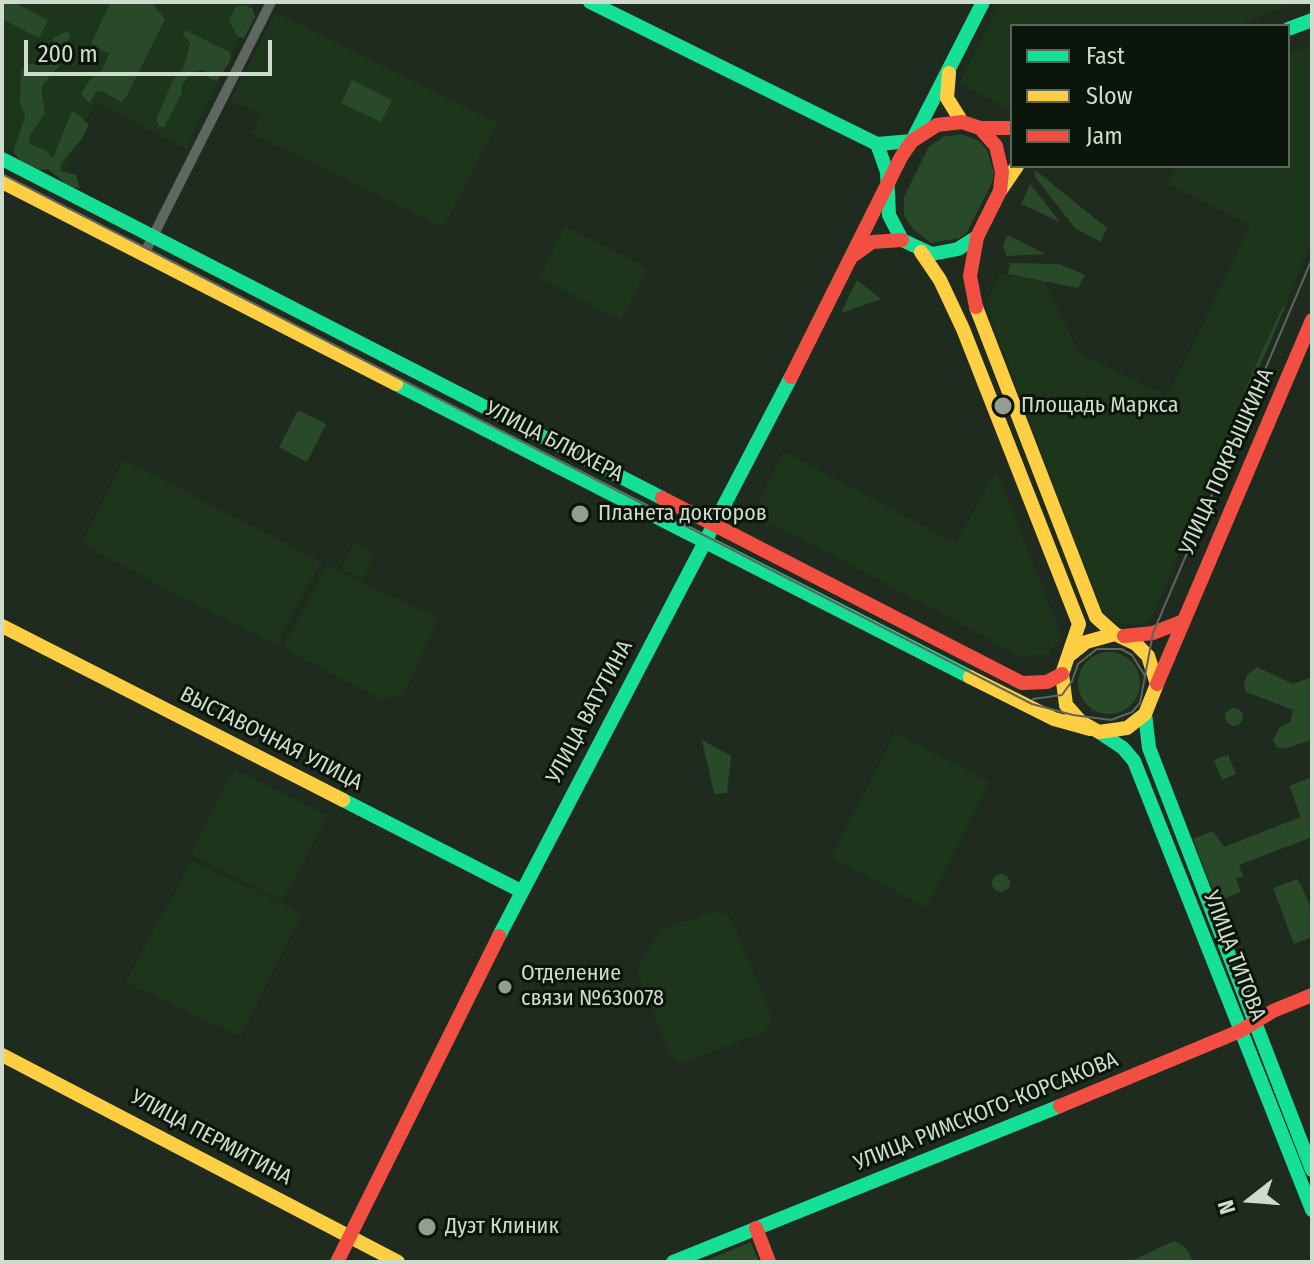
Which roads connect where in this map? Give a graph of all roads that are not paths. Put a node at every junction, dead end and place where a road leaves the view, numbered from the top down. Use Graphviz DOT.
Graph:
graph roads {
  1 [pos="271,2"];
  2 [pos="590,2"];
  3 [pos="983,2"];
  4 [pos="1312,20"];
  5 [pos="1290,28"];
  6 [pos="950,66"];
  7 [pos="962,122"];
  8 [pos="980,128"];
  9 [pos="1010,128"];
  10 [pos="912,141"];
  11 [pos="877,144"];
  12 [pos="2,159"];
  13 [pos="1016,168"];
  14 [pos="2,182"];
  15 [pos="887,185"];
  16 [pos="1000,191"];
  17 [pos="152,236"];
  18 [pos="977,237"];
  19 [pos="902,240"];
  20 [pos="921,252"];
  21 [pos="143,256"];
  22 [pos="847,261"];
  23 [pos="1312,320"];
  24 [pos="715,525"];
  25 [pos="705,544"];
  26 [pos="1181,622"];
  27 [pos="2,626"];
  28 [pos="1120,635"];
  29 [pos="1071,654"];
  30 [pos="1062,674"];
  31 [pos="1157,684"];
  32 [pos="1145,714"];
  33 [pos="1095,731"];
  34 [pos="521,891"];
  35 [pos="1312,995"];
  36 [pos="1254,1022"];
  37 [pos="1240,1031"];
  38 [pos="2,1055"];
  39 [pos="1312,1170"];
  40 [pos="1312,1210"];
  41 [pos="756,1228"];
  42 [pos="349,1235"];
  43 [pos="337,1262"];
  44 [pos="398,1262"];
  45 [pos="673,1262"];
  46 [pos="769,1262"];
  1 -- 17 [label="street"];
  2 -- 11 [label="main road"];
  3 -- 6 [label="main road"];
  4 -- 5 [label="main road"];
  6 -- 7 [label="main road"];
  6 -- 10 [label="main road"];
  7 -- 8 [label="main road"];
  7 -- 10 [label="main road"];
  8 -- 9 [label="main road"];
  8 -- 16 [label="main road"];
  10 -- 11 [label="main road"];
  10 -- 15 [label="main road"];
  11 -- 15 [label="main road"];
  12 -- 17 [label="main road, УЛИЦА БЛЮХЕРА"];
  13 -- 16 [label="main road"];
  14 -- 21 [label="main road, УЛИЦА БЛЮХЕРА"];
  15 -- 19 [label="main road"];
  15 -- 22 [label="main road, УЛИЦА ВАТУТИНА"];
  16 -- 18 [label="main road"];
  17 -- 21 [label="street"];
  17 -- 24 [label="main road, УЛИЦА БЛЮХЕРА"];
  18 -- 20 [label="main road"];
  18 -- 28 [label="main road"];
  19 -- 20 [label="main road"];
  19 -- 22 [label="main road"];
  20 -- 29 [label="main road"];
  21 -- 25 [label="main road, УЛИЦА БЛЮХЕРА"];
  22 -- 24 [label="main road, УЛИЦА ВАТУТИНА"];
  23 -- 26 [label="main road, УЛИЦА ПОКРЫШКИНА"];
  24 -- 25 [label="main road, УЛИЦА ВАТУТИНА"];
  24 -- 30 [label="main road, УЛИЦА БЛЮХЕРА"];
  25 -- 33 [label="main road, УЛИЦА БЛЮХЕРА"];
  25 -- 34 [label="main road, УЛИЦА ВАТУТИНА"];
  26 -- 28 [label="main road"];
  26 -- 31 [label="main road, УЛИЦА ПОКРЫШКИНА"];
  27 -- 34 [label="main road, ВЫСТАВОЧНАЯ УЛИЦА"];
  28 -- 29 [label="main road"];
  28 -- 31 [label="main road"];
  29 -- 30 [label="main road"];
  30 -- 33 [label="main road"];
  31 -- 32 [label="main road"];
  32 -- 33 [label="main road"];
  32 -- 36 [label="main road, УЛИЦА ТИТОВА"];
  33 -- 37 [label="main road, УЛИЦА ТИТОВА"];
  34 -- 42 [label="main road, УЛИЦА ВАТУТИНА"];
  35 -- 36 [label="main road, УЛИЦА РИМСКОГО-КОРСАКОВА"];
  36 -- 37 [label="main road, УЛИЦА РИМСКОГО-КОРСАКОВА"];
  36 -- 39 [label="main road, УЛИЦА ТИТОВА"];
  37 -- 40 [label="main road, УЛИЦА ТИТОВА"];
  37 -- 41 [label="main road, УЛИЦА РИМСКОГО-КОРСАКОВА"];
  38 -- 42 [label="main road, УЛИЦА ПЕРМИТИНА"];
  41 -- 45 [label="main road, УЛИЦА РИМСКОГО-КОРСАКОВА"];
  41 -- 46 [label="main road"];
  42 -- 43 [label="main road, УЛИЦА ВАТУТИНА"];
  42 -- 44 [label="main road, УЛИЦА ПЕРМИТИНА"];
}
